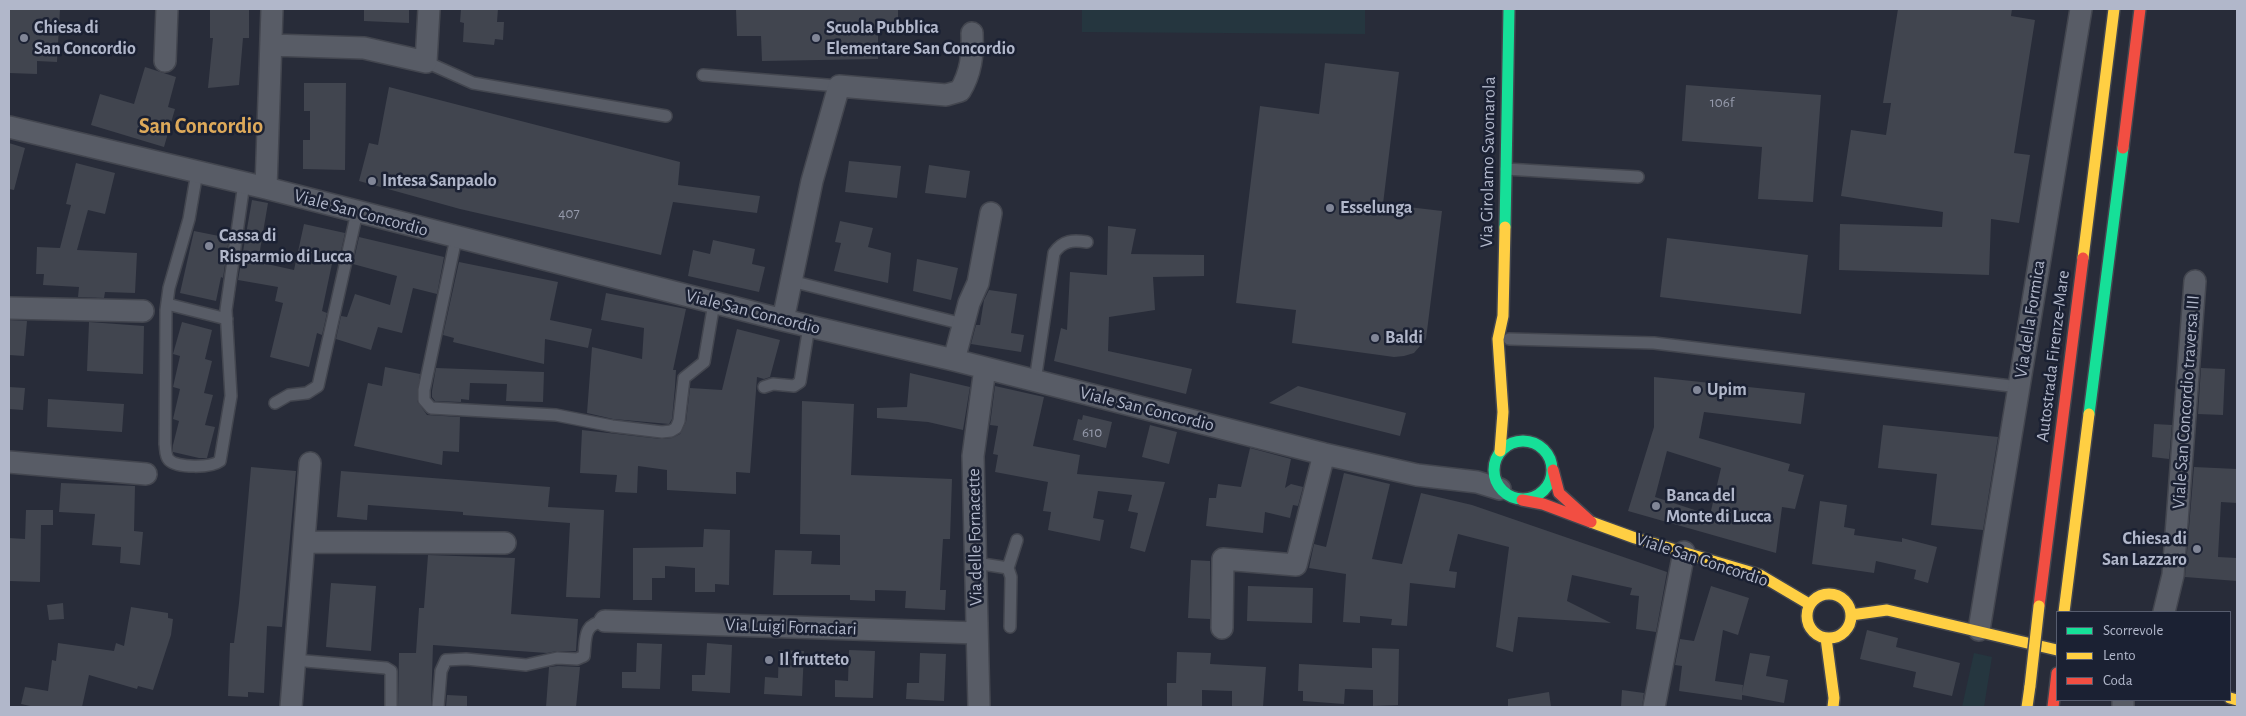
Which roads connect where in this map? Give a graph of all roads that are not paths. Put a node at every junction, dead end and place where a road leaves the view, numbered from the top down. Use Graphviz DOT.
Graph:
graph roads {
  1 [pos="167,9"];
  2 [pos="272,9"];
  3 [pos="429,9"];
  4 [pos="1509,9"];
  5 [pos="2081,9"];
  6 [pos="2114,9"];
  7 [pos="2140,9"];
  8 [pos="972,33"];
  9 [pos="271,45"];
  10 [pos="165,61"];
  11 [pos="426,62"];
  12 [pos="703,75"];
  13 [pos="839,86"];
  14 [pos="666,116"];
  15 [pos="9,127"];
  16 [pos="1506,169"];
  17 [pos="197,172"];
  18 [pos="1638,177"];
  19 [pos="244,183"];
  20 [pos="266,188"];
  21 [pos="357,212"];
  22 [pos="990,213"];
  23 [pos="456,238"];
  24 [pos="1087,242"];
  25 [pos="791,281"];
  26 [pos="2195,281"];
  27 [pos="714,303"];
  28 [pos="166,304"];
  29 [pos="9,308"];
  30 [pos="143,311"];
  31 [pos="1503,316"];
  32 [pos="227,319"];
  33 [pos="783,320"];
  34 [pos="809,326"];
  35 [pos="961,329"];
  36 [pos="1509,339"];
  37 [pos="954,360"];
  38 [pos="985,368"];
  39 [pos="1035,381"];
  40 [pos="1513,381"];
  41 [pos="764,387"];
  42 [pos="2019,387"];
  43 [pos="275,402"];
  44 [pos="1522,426"];
  45 [pos="1527,441"];
  46 [pos="1500,451"];
  47 [pos="1324,454"];
  48 [pos="9,462"];
  49 [pos="310,463"];
  50 [pos="1553,470"];
  51 [pos="146,474"];
  52 [pos="1500,489"];
  53 [pos="1522,500"];
  54 [pos="1591,522"];
  55 [pos="1017,540"];
  56 [pos="305,542"];
  57 [pos="505,543"];
  58 [pos="1684,552"];
  59 [pos="976,563"];
  60 [pos="1008,568"];
  61 [pos="1809,604"];
  62 [pos="2065,610"];
  63 [pos="2164,611"];
  64 [pos="1851,615"];
  65 [pos="605,621"];
  66 [pos="1010,627"];
  67 [pos="1222,628"];
  68 [pos="1978,630"];
  69 [pos="977,633"];
  70 [pos="1826,638"];
  71 [pos="2056,650"];
  72 [pos="294,660"];
  73 [pos="2056,682"];
  74 [pos="290,707"];
  75 [pos="391,707"];
  76 [pos="438,707"];
  77 [pos="979,707"];
  78 [pos="1654,707"];
  79 [pos="1833,707"];
  80 [pos="2027,707"];
  81 [pos="2053,707"];
  1 -- 10 [label="street"];
  2 -- 9 [label="street"];
  3 -- 11 [label="street"];
  4 -- 16 [label="main road, Via Girolamo Savonarola"];
  5 -- 42 [label="street, Via della Formica"];
  6 -- 80 [label="main road, Autostrada Firenze-Mare, bridge"];
  7 -- 62 [label="main road"];
  8 -- 13 [label="street"];
  9 -- 11 [label="street"];
  9 -- 20 [label="street"];
  11 -- 14 [label="lane"];
  12 -- 13 [label="lane"];
  13 -- 25 [label="street"];
  15 -- 17 [label="street, Viale San Concordio"];
  16 -- 18 [label="lane"];
  16 -- 31 [label="main road, Via Girolamo Savonarola"];
  17 -- 19 [label="street, Viale San Concordio"];
  17 -- 28 [label="lane"];
  19 -- 20 [label="street, Viale San Concordio"];
  19 -- 32 [label="lane"];
  20 -- 21 [label="street, Viale San Concordio"];
  21 -- 23 [label="street, Viale San Concordio"];
  21 -- 43 [label="lane"];
  22 -- 35 [label="street"];
  23 -- 27 [label="street, Viale San Concordio"];
  23 -- 27 [label="lane"];
  24 -- 39 [label="lane"];
  25 -- 33 [label="street"];
  25 -- 35 [label="lane"];
  26 -- 63 [label="street, Viale San Concordio traversa III"];
  27 -- 33 [label="street, Viale San Concordio"];
  28 -- 32 [label="lane"];
  28 -- 32 [label="lane"];
  29 -- 30 [label="street"];
  31 -- 36 [label="main road, Via Girolamo Savonarola"];
  31 -- 46 [label="main road, Via Girolamo Savonarola"];
  33 -- 34 [label="street, Viale San Concordio"];
  34 -- 37 [label="street, Viale San Concordio"];
  34 -- 41 [label="lane"];
  35 -- 37 [label="street"];
  36 -- 40 [label="main road, Via Girolamo Savonarola"];
  36 -- 42 [label="lane"];
  37 -- 38 [label="street, Viale San Concordio"];
  38 -- 39 [label="street, Viale San Concordio"];
  38 -- 59 [label="street, Via delle Fornacette"];
  39 -- 47 [label="street, Viale San Concordio"];
  42 -- 68 [label="street, Via della Formica"];
  44 -- 45 [label="main road"];
  45 -- 46 [label="main road"];
  45 -- 50 [label="main road, Viale San Concordio"];
  46 -- 52 [label="main road"];
  47 -- 52 [label="street, Viale San Concordio"];
  47 -- 67 [label="street"];
  48 -- 51 [label="street"];
  49 -- 56 [label="street"];
  50 -- 53 [label="main road"];
  50 -- 54 [label="main road, Viale San Concordio"];
  52 -- 53 [label="main road, Viale San Concordio"];
  53 -- 54 [label="main road, Viale San Concordio"];
  54 -- 58 [label="main road, Viale San Concordio"];
  55 -- 60 [label="lane"];
  56 -- 57 [label="street"];
  56 -- 72 [label="street"];
  58 -- 61 [label="main road, Viale San Concordio"];
  58 -- 78 [label="street"];
  59 -- 60 [label="lane"];
  59 -- 69 [label="street, Via delle Fornacette"];
  60 -- 66 [label="lane"];
  61 -- 64 [label="main road"];
  61 -- 70 [label="main road"];
  64 -- 68 [label="main road"];
  64 -- 70 [label="main road"];
  65 -- 69 [label="street, Via Luigi Fornaciari"];
  65 -- 76 [label="lane"];
  68 -- 71 [label="main road"];
  69 -- 77 [label="street, Via delle Fornacette"];
  70 -- 79 [label="main road"];
  72 -- 74 [label="street"];
  72 -- 75 [label="lane"];
  73 -- 81 [label="main road"];
}
